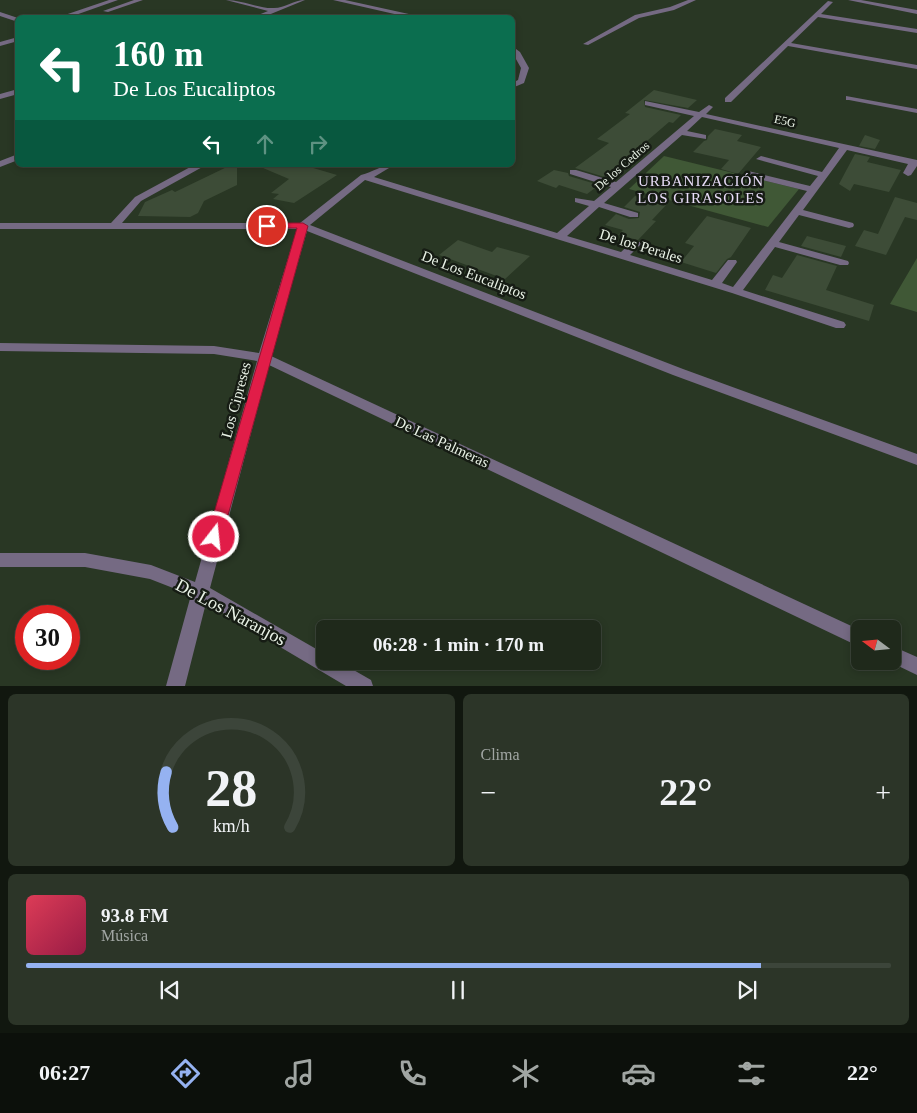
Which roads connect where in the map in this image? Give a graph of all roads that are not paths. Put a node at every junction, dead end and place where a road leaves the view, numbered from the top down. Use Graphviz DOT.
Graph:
graph roads {
  1 [pos="115,0"];
  2 [pos="140,0"];
  3 [pos="229,0"];
  4 [pos="302,0"];
  5 [pos="336,0"];
  6 [pos="693,0"];
  7 [pos="851,0"];
  8 [pos="830,2"];
  9 [pos="274,10"];
  10 [pos="917,12"];
  11 [pos="0,14"];
  12 [pos="817,14"];
  13 [pos="68,15"];
  14 [pos="93,15"];
  15 [pos="262,15"];
  16 [pos="409,15"];
  17 [pos="15,19"];
  18 [pos="917,31"];
  19 [pos="15,40"];
  20 [pos="0,44"];
  21 [pos="586,44"];
  22 [pos="786,44"];
  23 [pos="515,50"];
  24 [pos="917,67"];
  25 [pos="515,84"];
  26 [pos="15,92"];
  27 [pos="0,97"];
  28 [pos="849,98"];
  29 [pos="728,100"];
  30 [pos="648,103"];
  31 [pos="709,107"];
  32 [pos="917,111"];
  33 [pos="701,115"];
  34 [pos="679,134"];
  35 [pos="700,139"];
  36 [pos="845,147"];
  37 [pos="15,158"];
  38 [pos="761,159"];
  39 [pos="915,163"];
  40 [pos="0,164"];
  41 [pos="197,167"];
  42 [pos="386,167"];
  43 [pos="573,172"];
  44 [pos="908,173"];
  45 [pos="748,174"];
  46 [pos="824,175"];
  47 [pos="364,177"];
  48 [pos="619,186"];
  49 [pos="813,190"];
  50 [pos="578,200"];
  51 [pos="597,205"];
  52 [pos="796,211"];
  53 [pos="634,215"];
  54 [pos="849,225"];
  55 [pos="0,226"];
  56 [pos="114,226"];
  57 [pos="303,226"];
  58 [pos="560,236"];
  59 [pos="772,243"];
  60 [pos="636,244"];
  61 [pos="623,256"];
  62 [pos="732,262"];
  63 [pos="844,263"];
  64 [pos="714,284"];
  65 [pos="736,291"];
  66 [pos="840,324"];
  67 [pos="0,347"];
  68 [pos="264,358"];
  69 [pos="917,460"];
  70 [pos="0,560"];
  71 [pos="200,591"];
  72 [pos="851,635"];
  73 [pos="901,658"];
  74 [pos="917,666"];
  75 [pos="175,686"];
  76 [pos="364,686"];
  1 -- 13 [label="street"];
  2 -- 14 [label="street"];
  3 -- 9 [label="street"];
  4 -- 9 [label="street"];
  5 -- 16 [label="street"];
  6 -- 21 [label="street"];
  7 -- 10 [label="street"];
  8 -- 12 [label="street"];
  9 -- 15 [label="street"];
  11 -- 17 [label="street"];
  12 -- 18 [label="street"];
  12 -- 22 [label="street"];
  19 -- 20 [label="street"];
  22 -- 24 [label="street"];
  22 -- 29 [label="street"];
  23 -- 25 [label="street"];
  26 -- 27 [label="street"];
  28 -- 32 [label="street"];
  30 -- 33 [label="street, E5G"];
  31 -- 33 [label="street, De los Cedros"];
  33 -- 34 [label="street, De los Cedros"];
  33 -- 36 [label="street, E5G"];
  34 -- 35 [label="street"];
  34 -- 48 [label="street, De los Cedros"];
  36 -- 39 [label="street, E5G"];
  36 -- 46 [label="street"];
  37 -- 40 [label="street"];
  38 -- 46 [label="street"];
  39 -- 44 [label="street"];
  41 -- 56 [label="street"];
  42 -- 47 [label="street"];
  43 -- 48 [label="street"];
  45 -- 49 [label="street"];
  46 -- 49 [label="street"];
  47 -- 57 [label="street"];
  47 -- 58 [label="street, De los Perales"];
  48 -- 51 [label="street, De los Cedros"];
  49 -- 52 [label="street"];
  50 -- 51 [label="street"];
  51 -- 53 [label="street"];
  51 -- 58 [label="street, De los Cedros"];
  52 -- 54 [label="street"];
  52 -- 59 [label="street"];
  55 -- 56 [label="street, De Los Eucaliptos"];
  56 -- 57 [label="street, De Los Eucaliptos"];
  57 -- 68 [label="street, Los Cipreses"];
  57 -- 69 [label="street, De Los Eucaliptos"];
  58 -- 61 [label="street, De los Perales"];
  59 -- 63 [label="street"];
  59 -- 65 [label="street"];
  60 -- 61 [label="street"];
  61 -- 64 [label="street, De los Perales"];
  62 -- 64 [label="street"];
  64 -- 65 [label="street, De los Perales"];
  65 -- 66 [label="street, De los Perales"];
  67 -- 68 [label="street, De Las Palmeras"];
  68 -- 71 [label="street, Los Cipreses"];
  68 -- 72 [label="street, De Las Palmeras"];
  70 -- 71 [label="street, De Los Naranjos"];
  71 -- 75 [label="street, Los Cipreses"];
  71 -- 76 [label="street, De Los Naranjos"];
  73 -- 74 [label="street"];
}
